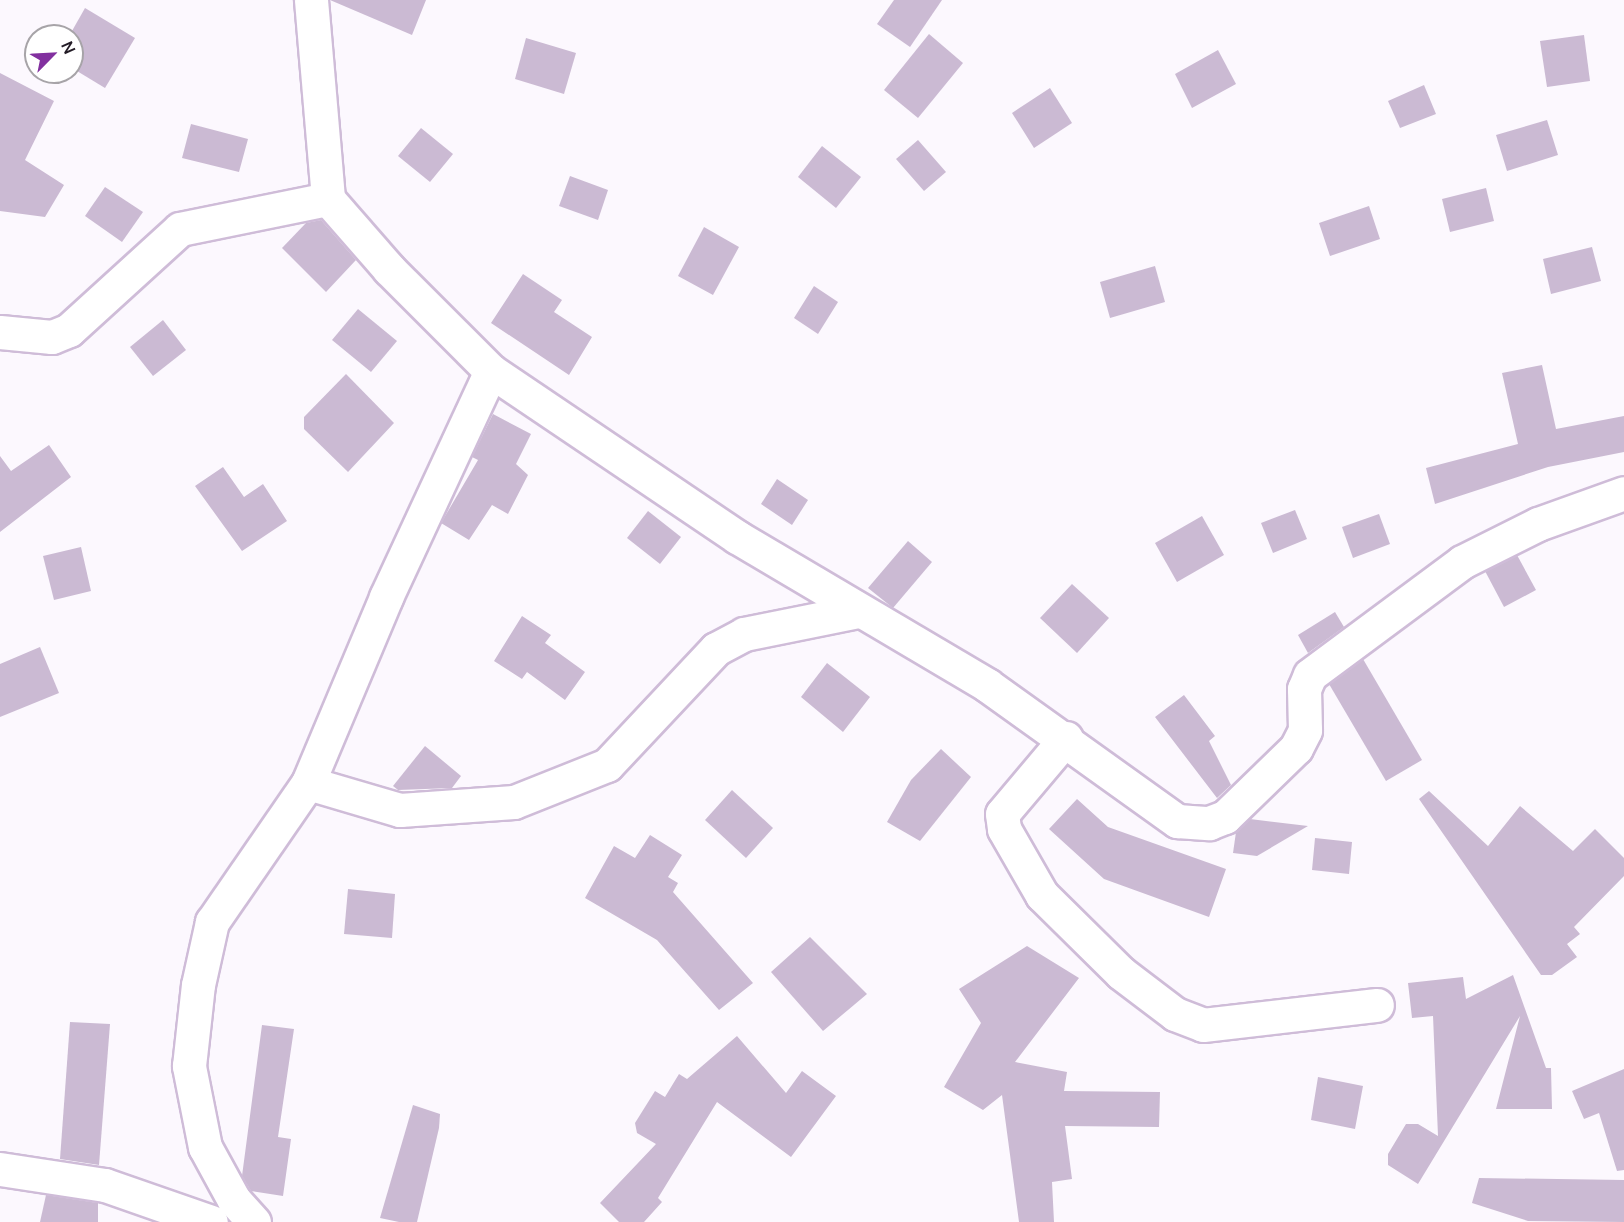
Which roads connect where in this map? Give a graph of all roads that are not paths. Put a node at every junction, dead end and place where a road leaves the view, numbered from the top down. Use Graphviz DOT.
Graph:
graph roads {
  1 [pos="311,0"];
  2 [pos="328,199"];
  3 [pos="0,332"];
  4 [pos="491,371"];
  5 [pos="1624,493"];
  6 [pos="858,611"];
  7 [pos="1066,738"];
  8 [pos="308,783"];
  9 [pos="1377,1005"];
  10 [pos="0,1169"];
  11 [pos="211,1222"];
  12 [pos="254,1222"];
  1 -- 2 [label="street"];
  2 -- 3 [label="street"];
  2 -- 4 [label="street"];
  4 -- 6 [label="street"];
  4 -- 8 [label="street"];
  5 -- 7 [label="street"];
  6 -- 7 [label="street"];
  6 -- 8 [label="street"];
  7 -- 9 [label="street"];
  8 -- 12 [label="street"];
  10 -- 11 [label="street"];
}
